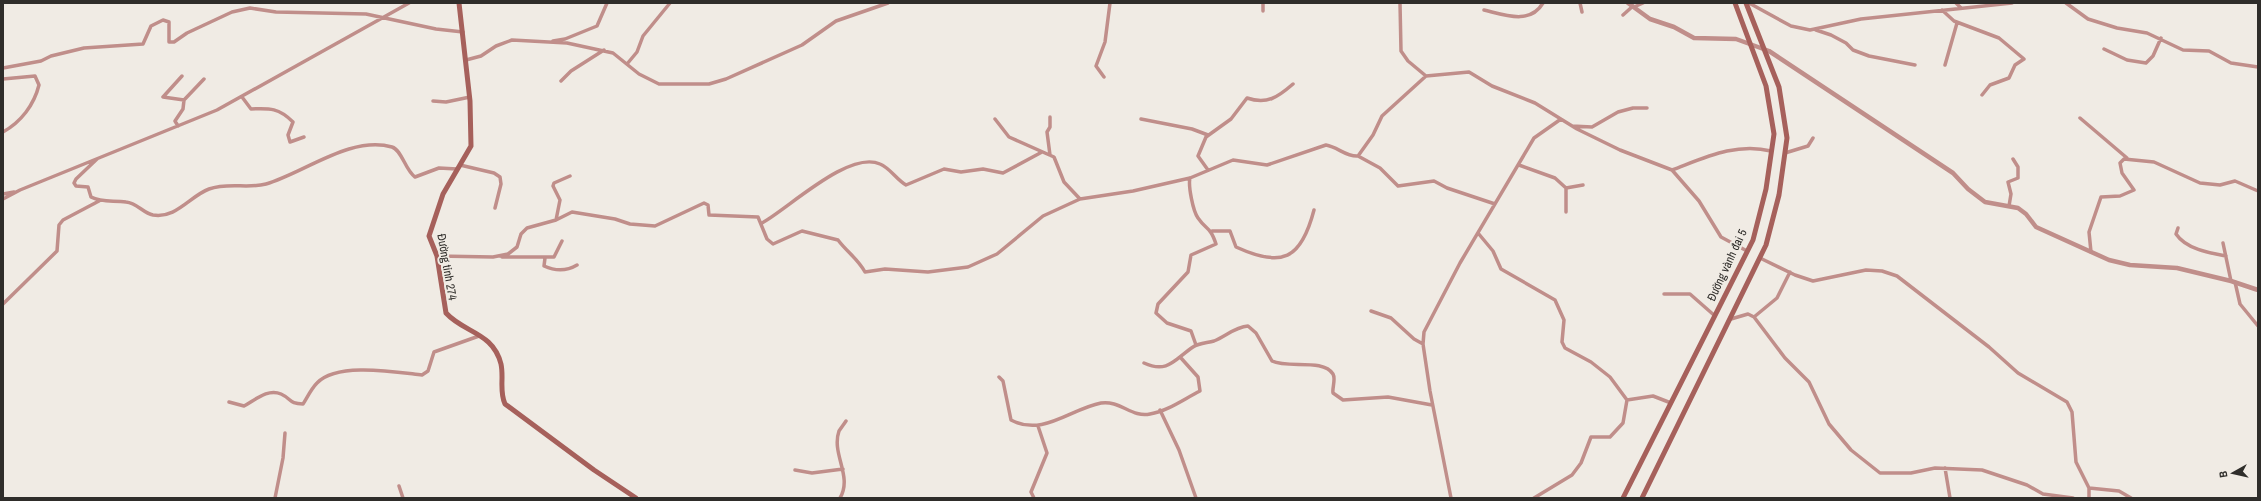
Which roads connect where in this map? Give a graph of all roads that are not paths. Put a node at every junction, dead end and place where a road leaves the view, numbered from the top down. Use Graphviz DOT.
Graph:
graph roads {
  1 [pos="409,3"];
  2 [pos="459,3"];
  3 [pos="607,3"];
  4 [pos="670,3"];
  5 [pos="888,3"];
  6 [pos="1110,3"];
  7 [pos="1263,3"];
  8 [pos="1400,3"];
  9 [pos="1543,3"];
  10 [pos="1580,3"];
  11 [pos="1628,3"];
  12 [pos="1643,3"];
  13 [pos="1735,3"];
  14 [pos="1747,3"];
  15 [pos="1956,3"];
  16 [pos="2012,3"];
  17 [pos="2066,3"];
  18 [pos="1634,6"];
  19 [pos="1961,8"];
  20 [pos="1484,10"];
  21 [pos="1942,10"];
  22 [pos="1263,11"];
  23 [pos="1582,12"];
  24 [pos="1623,14"];
  25 [pos="383,17"];
  26 [pos="1956,23"];
  27 [pos="1814,30"];
  28 [pos="463,32"];
  29 [pos="2160,38"];
  30 [pos="549,43"];
  31 [pos="1751,44"];
  32 [pos="1765,49"];
  33 [pos="2104,49"];
  34 [pos="604,50"];
  35 [pos="466,60"];
  36 [pos="627,64"];
  37 [pos="1915,65"];
  38 [pos="1945,65"];
  39 [pos="2258,67"];
  40 [pos="3,68"];
  41 [pos="182,76"];
  42 [pos="1426,76"];
  43 [pos="1104,77"];
  44 [pos="3,79"];
  45 [pos="204,79"];
  46 [pos="560,81"];
  47 [pos="1293,84"];
  48 [pos="1982,95"];
  49 [pos="242,97"];
  50 [pos="470,97"];
  51 [pos="184,100"];
  52 [pos="433,101"];
  53 [pos="1647,108"];
  54 [pos="1050,117"];
  55 [pos="2080,118"];
  56 [pos="995,119"];
  57 [pos="1141,119"];
  58 [pos="1561,119"];
  59 [pos="178,126"];
  60 [pos="1572,126"];
  61 [pos="3,132"];
  62 [pos="1208,135"];
  63 [pos="304,137"];
  64 [pos="1813,138"];
  65 [pos="1771,151"];
  66 [pos="1042,152"];
  67 [pos="1785,153"];
  68 [pos="1050,155"];
  69 [pos="1358,156"];
  70 [pos="2127,158"];
  71 [pos="97,159"];
  72 [pos="2013,159"];
  73 [pos="1519,165"];
  74 [pos="458,167"];
  75 [pos="1208,170"];
  76 [pos="1672,170"];
  77 [pos="570,176"];
  78 [pos="1190,178"];
  79 [pos="1583,185"];
  80 [pos="1566,188"];
  81 [pos="20,190"];
  82 [pos="2258,191"];
  83 [pos="3,194"];
  84 [pos="3,199"];
  85 [pos="1080,199"];
  86 [pos="100,201"];
  87 [pos="1495,204"];
  88 [pos="2009,206"];
  89 [pos="495,208"];
  90 [pos="1314,210"];
  91 [pos="1566,212"];
  92 [pos="556,220"];
  93 [pos="762,222"];
  94 [pos="2178,228"];
  95 [pos="1212,232"];
  96 [pos="1478,233"];
  97 [pos="562,241"];
  98 [pos="2222,243"];
  99 [pos="1748,251"];
  100 [pos="2091,252"];
  101 [pos="437,256"];
  102 [pos="2226,256"];
  103 [pos="493,257"];
  104 [pos="545,258"];
  105 [pos="1760,258"];
  106 [pos="577,265"];
  107 [pos="1790,272"];
  108 [pos="2233,281"];
  109 [pos="2258,290"];
  110 [pos="1664,294"];
  111 [pos="3,304"];
  112 [pos="1371,311"];
  113 [pos="1715,316"];
  114 [pos="1754,317"];
  115 [pos="1730,319"];
  116 [pos="2258,326"];
  117 [pos="482,335"];
  118 [pos="1423,344"];
  119 [pos="1196,345"];
  120 [pos="1181,358"];
  121 [pos="1144,363"];
  122 [pos="999,376"];
  123 [pos="1627,400"];
  124 [pos="229,402"];
  125 [pos="1671,403"];
  126 [pos="1432,405"];
  127 [pos="1160,410"];
  128 [pos="846,422"];
  129 [pos="1038,426"];
  130 [pos="285,433"];
  131 [pos="1945,468"];
  132 [pos="843,469"];
  133 [pos="795,470"];
  134 [pos="399,486"];
  135 [pos="2089,488"];
  136 [pos="275,498"];
  137 [pos="403,498"];
  138 [pos="636,498"];
  139 [pos="840,498"];
  140 [pos="1034,498"];
  141 [pos="1196,498"];
  142 [pos="1451,498"];
  143 [pos="1534,498"];
  144 [pos="1623,498"];
  145 [pos="1642,498"];
  146 [pos="1950,498"];
  147 [pos="2073,498"];
  148 [pos="2089,498"];
  149 [pos="2131,498"];
  1 -- 25 [label="street"];
  2 -- 28 [label="main road, Đường tỉnh 274"];
  3 -- 30 [label="street"];
  4 -- 36 [label="street"];
  5 -- 36 [label="street"];
  6 -- 43 [label="street"];
  7 -- 22 [label="street"];
  8 -- 42 [label="street"];
  9 -- 20 [label="street"];
  10 -- 23 [label="street"];
  11 -- 18 [label="street"];
  12 -- 18 [label="street"];
  13 -- 31 [label="main road, Đường vành đai 5"];
  14 -- 27 [label="street"];
  14 -- 32 [label="main road"];
  15 -- 19 [label="street"];
  16 -- 19 [label="street"];
  17 -- 29 [label="street"];
  18 -- 24 [label="street"];
  18 -- 31 [label="street"];
  19 -- 21 [label="street"];
  21 -- 26 [label="street"];
  21 -- 27 [label="street"];
  25 -- 28 [label="street"];
  25 -- 40 [label="street"];
  25 -- 49 [label="street"];
  26 -- 38 [label="street"];
  26 -- 48 [label="street"];
  27 -- 37 [label="street"];
  28 -- 35 [label="main road, Đường tỉnh 274"];
  29 -- 33 [label="street"];
  29 -- 39 [label="street"];
  30 -- 34 [label="street"];
  30 -- 35 [label="street"];
  31 -- 32 [label="street"];
  31 -- 65 [label="main road, Đường vành đai 5"];
  32 -- 67 [label="main road"];
  32 -- 88 [label="street"];
  34 -- 36 [label="street"];
  34 -- 46 [label="street"];
  35 -- 50 [label="main road, Đường tỉnh 274"];
  41 -- 51 [label="street"];
  42 -- 58 [label="street"];
  42 -- 69 [label="street"];
  44 -- 61 [label="street"];
  45 -- 51 [label="street"];
  47 -- 62 [label="street"];
  49 -- 59 [label="street"];
  49 -- 63 [label="street"];
  50 -- 52 [label="street"];
  50 -- 74 [label="main road, Đường tỉnh 274"];
  51 -- 59 [label="street"];
  53 -- 60 [label="street"];
  54 -- 68 [label="street"];
  55 -- 70 [label="street"];
  56 -- 66 [label="street"];
  57 -- 62 [label="street"];
  58 -- 60 [label="street"];
  58 -- 73 [label="street"];
  59 -- 71 [label="street"];
  60 -- 76 [label="street"];
  62 -- 75 [label="street"];
  64 -- 67 [label="street"];
  65 -- 76 [label="street"];
  65 -- 99 [label="main road, Đường vành đai 5"];
  66 -- 68 [label="street"];
  66 -- 93 [label="street"];
  67 -- 105 [label="main road"];
  68 -- 85 [label="street"];
  69 -- 75 [label="street"];
  69 -- 87 [label="street"];
  70 -- 82 [label="street"];
  70 -- 100 [label="street"];
  71 -- 81 [label="street"];
  71 -- 86 [label="street"];
  72 -- 88 [label="street"];
  73 -- 80 [label="street"];
  73 -- 87 [label="street"];
  74 -- 86 [label="street"];
  74 -- 89 [label="street"];
  74 -- 101 [label="main road, Đường tỉnh 274"];
  75 -- 78 [label="street"];
  76 -- 99 [label="street"];
  77 -- 92 [label="street"];
  78 -- 85 [label="street"];
  78 -- 95 [label="street"];
  79 -- 80 [label="street"];
  80 -- 91 [label="street"];
  81 -- 83 [label="street"];
  81 -- 84 [label="street"];
  85 -- 93 [label="street"];
  86 -- 111 [label="street"];
  87 -- 96 [label="street"];
  88 -- 100 [label="street"];
  90 -- 95 [label="street"];
  92 -- 93 [label="street"];
  92 -- 103 [label="street"];
  94 -- 102 [label="street"];
  95 -- 119 [label="street"];
  96 -- 118 [label="street"];
  96 -- 123 [label="street"];
  97 -- 104 [label="street"];
  98 -- 102 [label="street"];
  99 -- 113 [label="main road, Đường vành đai 5"];
  100 -- 108 [label="street"];
  101 -- 103 [label="street"];
  101 -- 117 [label="main road, Đường tỉnh 274"];
  102 -- 108 [label="street"];
  103 -- 104 [label="street"];
  104 -- 106 [label="street"];
  105 -- 107 [label="street"];
  105 -- 115 [label="main road"];
  107 -- 114 [label="street"];
  107 -- 135 [label="street"];
  108 -- 109 [label="street"];
  108 -- 116 [label="street"];
  110 -- 113 [label="street"];
  112 -- 118 [label="street"];
  113 -- 125 [label="main road, Đường vành đai 5"];
  114 -- 115 [label="street"];
  114 -- 131 [label="street"];
  115 -- 145 [label="main road"];
  117 -- 124 [label="street"];
  117 -- 138 [label="main road, Đường tỉnh 274"];
  118 -- 126 [label="street"];
  119 -- 120 [label="street"];
  119 -- 126 [label="street"];
  120 -- 121 [label="street"];
  120 -- 127 [label="street"];
  122 -- 129 [label="street"];
  123 -- 125 [label="street"];
  123 -- 143 [label="street"];
  125 -- 144 [label="main road, Đường vành đai 5"];
  126 -- 142 [label="street"];
  127 -- 129 [label="street"];
  127 -- 141 [label="street"];
  128 -- 132 [label="street"];
  129 -- 140 [label="street"];
  130 -- 136 [label="street"];
  131 -- 146 [label="street"];
  131 -- 147 [label="street"];
  132 -- 133 [label="street"];
  132 -- 139 [label="street"];
  134 -- 137 [label="street"];
  135 -- 148 [label="street"];
  135 -- 149 [label="street"];
}
